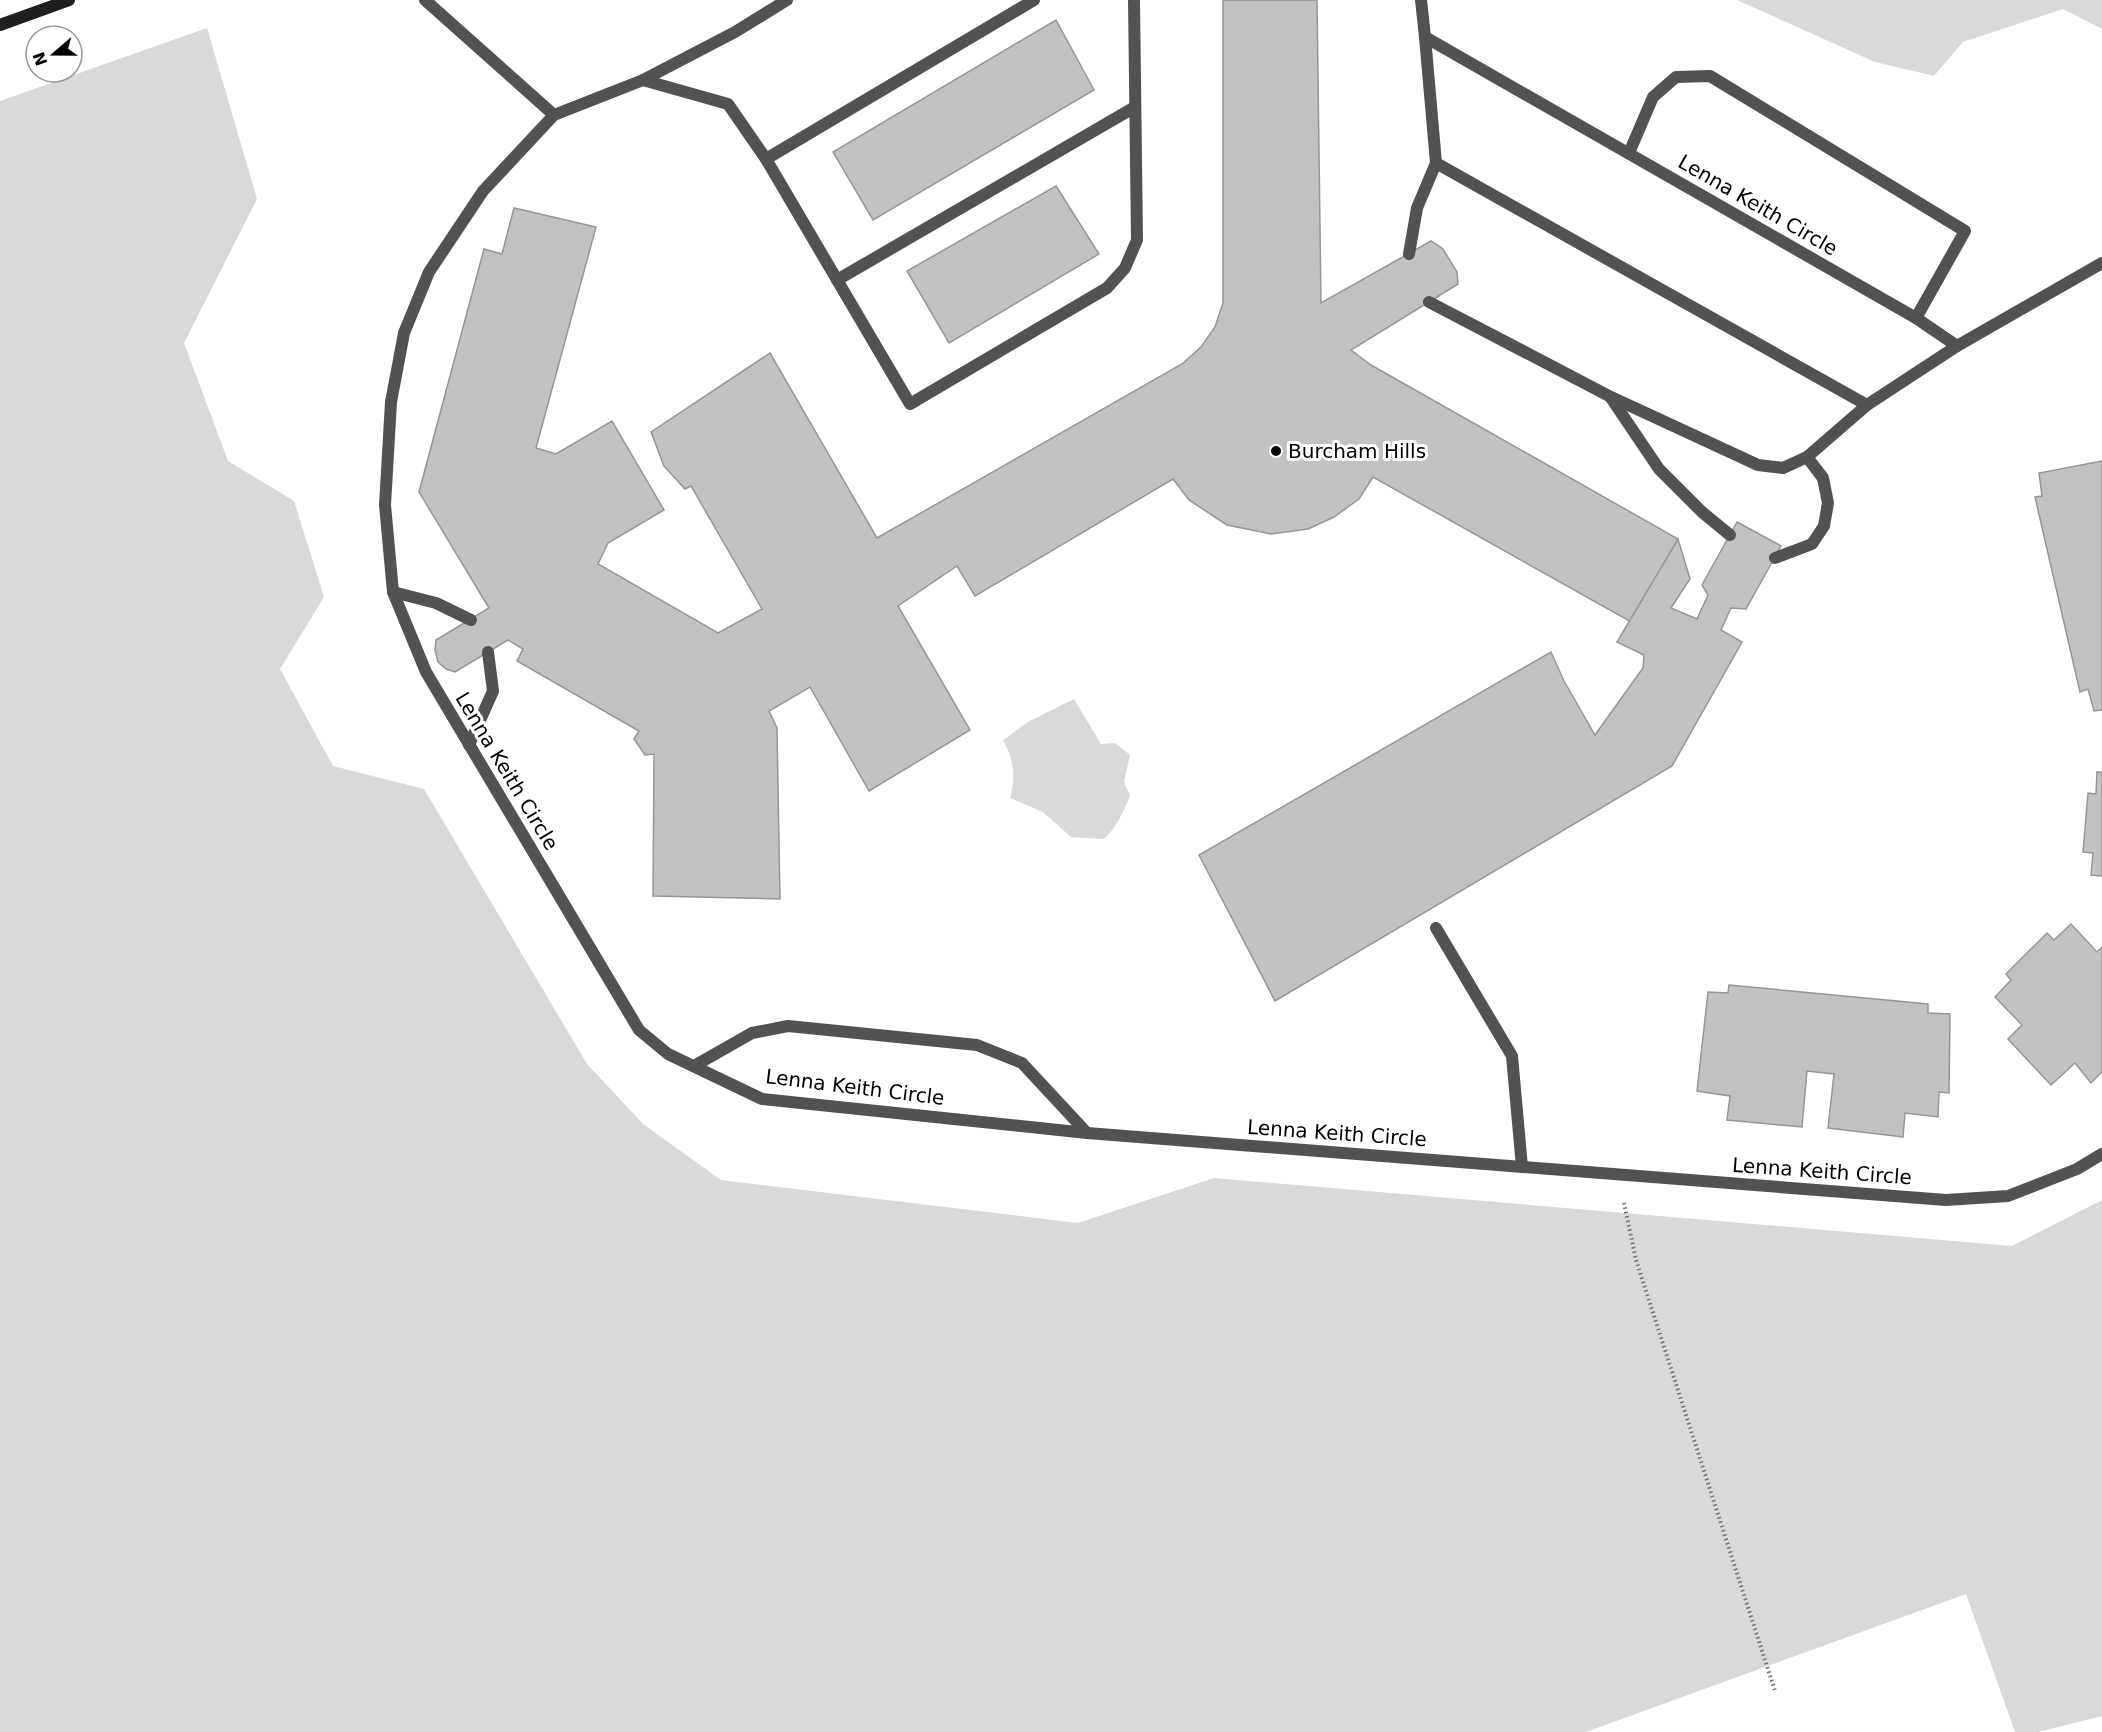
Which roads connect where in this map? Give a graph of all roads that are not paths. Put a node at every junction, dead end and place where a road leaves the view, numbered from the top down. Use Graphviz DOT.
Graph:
graph roads {
  1 [pos="69,0"];
  2 [pos="426,0"];
  3 [pos="787,0"];
  4 [pos="1034,0"];
  5 [pos="1134,0"];
  6 [pos="1421,0"];
  7 [pos="0,25"];
  8 [pos="1425,37"];
  9 [pos="643,80"];
  10 [pos="1135,107"];
  11 [pos="554,115"];
  12 [pos="1629,153"];
  13 [pos="766,159"];
  14 [pos="1436,163"];
  15 [pos="1409,254"];
  16 [pos="2102,263"];
  17 [pos="837,280"];
  18 [pos="1429,302"];
  19 [pos="1916,318"];
  20 [pos="1958,346"];
  21 [pos="1611,397"];
  22 [pos="1867,405"];
  23 [pos="1807,458"];
  24 [pos="1730,535"];
  25 [pos="1775,558"];
  26 [pos="393,592"];
  27 [pos="471,620"];
  28 [pos="488,652"];
  29 [pos="469,745"];
  30 [pos="1436,928"];
  31 [pos="693,1066"];
  32 [pos="1087,1133"];
  33 [pos="2102,1154"];
  34 [pos="1522,1167"];
  1 -- 7 [label="street"];
  2 -- 11 [label="street"];
  3 -- 9 [label="street, Lenna Keith Circle"];
  4 -- 13 [label="street"];
  5 -- 10 [label="street"];
  6 -- 8 [label="street"];
  8 -- 12 [label="street, Lenna Keith Circle"];
  8 -- 14 [label="street"];
  9 -- 11 [label="street, Lenna Keith Circle"];
  9 -- 13 [label="street"];
  10 -- 17 [label="street"];
  10 -- 17 [label="street"];
  11 -- 26 [label="street, Lenna Keith Circle"];
  12 -- 19 [label="street, Lenna Keith Circle"];
  12 -- 19 [label="street"];
  13 -- 17 [label="street"];
  14 -- 15 [label="street"];
  14 -- 22 [label="street"];
  16 -- 20 [label="street"];
  18 -- 21 [label="street"];
  19 -- 20 [label="street, Lenna Keith Circle"];
  20 -- 22 [label="street"];
  21 -- 23 [label="street"];
  21 -- 24 [label="street"];
  22 -- 23 [label="street"];
  23 -- 25 [label="street"];
  26 -- 27 [label="street"];
  26 -- 29 [label="street, Lenna Keith Circle"];
  28 -- 29 [label="street"];
  29 -- 31 [label="street, Lenna Keith Circle"];
  30 -- 34 [label="street"];
  31 -- 32 [label="street, Lenna Keith Circle"];
  31 -- 32 [label="street"];
  32 -- 34 [label="street, Lenna Keith Circle"];
  33 -- 34 [label="street, Lenna Keith Circle"];
}
